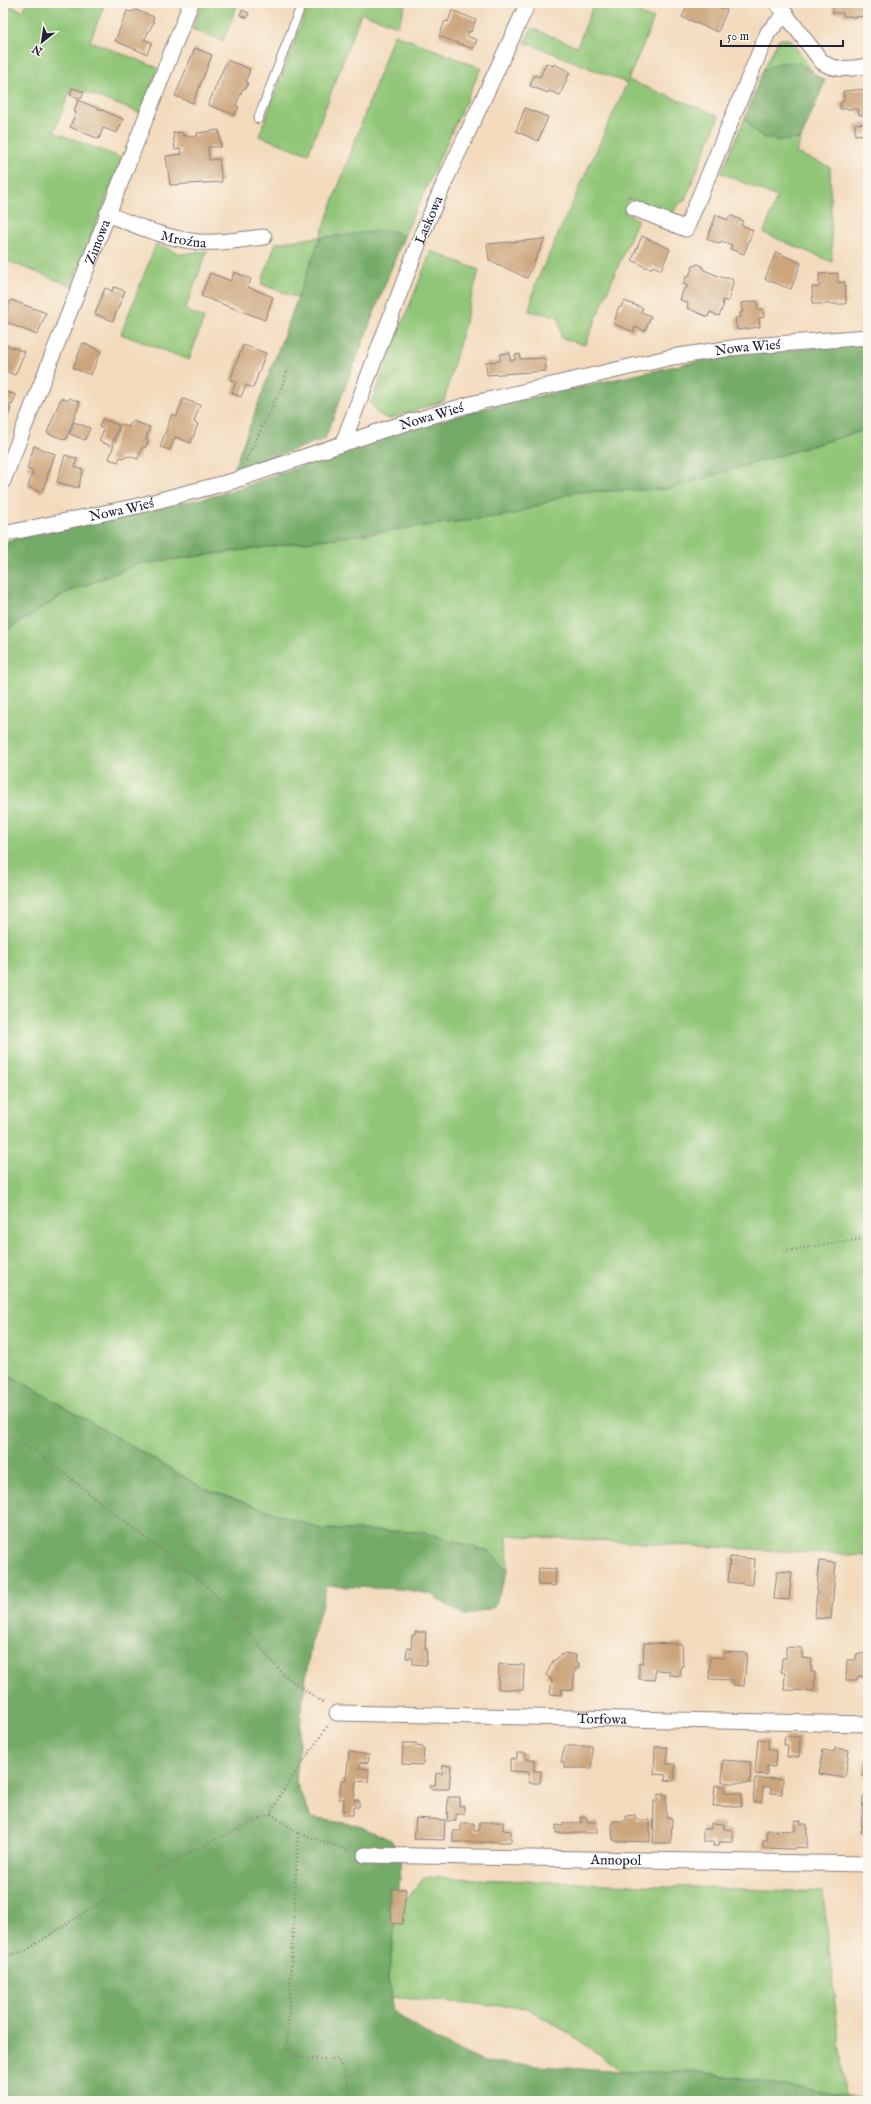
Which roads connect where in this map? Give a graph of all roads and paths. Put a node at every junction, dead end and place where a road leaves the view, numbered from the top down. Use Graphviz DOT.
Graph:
graph roads {
  1 [pos="191,3"];
  2 [pos="302,3"];
  3 [pos="528,3"];
  4 [pos="777,3"];
  5 [pos="787,16"];
  6 [pos="868,66"];
  7 [pos="258,119"];
  8 [pos="634,208"];
  9 [pos="107,214"];
  10 [pos="264,237"];
  11 [pos="868,337"];
  12 [pos="288,369"];
  13 [pos="343,443"];
  14 [pos="3,480"];
  15 [pos="233,481"];
  16 [pos="3,534"];
  17 [pos="868,1238"];
  18 [pos="784,1251"];
  19 [pos="3,1432"];
  20 [pos="337,1713"];
  21 [pos="868,1724"];
  22 [pos="270,1814"];
  23 [pos="298,1833"];
  24 [pos="365,1855"];
  25 [pos="868,1864"];
  26 [pos="3,1957"];
  27 [pos="351,2101"];
  1 -- 9 [label="street, Zimowa"];
  2 -- 7 [label="lane"];
  3 -- 13 [label="street, Laskowa"];
  4 -- 5 [label="street"];
  5 -- 6 [label="street"];
  5 -- 8 [label="street"];
  9 -- 10 [label="street, Mroźna"];
  9 -- 14 [label="street, Zimowa"];
  11 -- 13 [label="street, Nowa Wieś"];
  12 -- 15 [label="path"];
  13 -- 15 [label="street, Nowa Wieś"];
  15 -- 16 [label="street, Nowa Wieś"];
  17 -- 18 [label="path"];
  19 -- 20 [label="path"];
  20 -- 21 [label="street, Torfowa"];
  20 -- 22 [label="path"];
  22 -- 23 [label="path"];
  22 -- 26 [label="path"];
  23 -- 24 [label="path"];
  23 -- 27 [label="path"];
  24 -- 25 [label="street, Annopol"];
}
